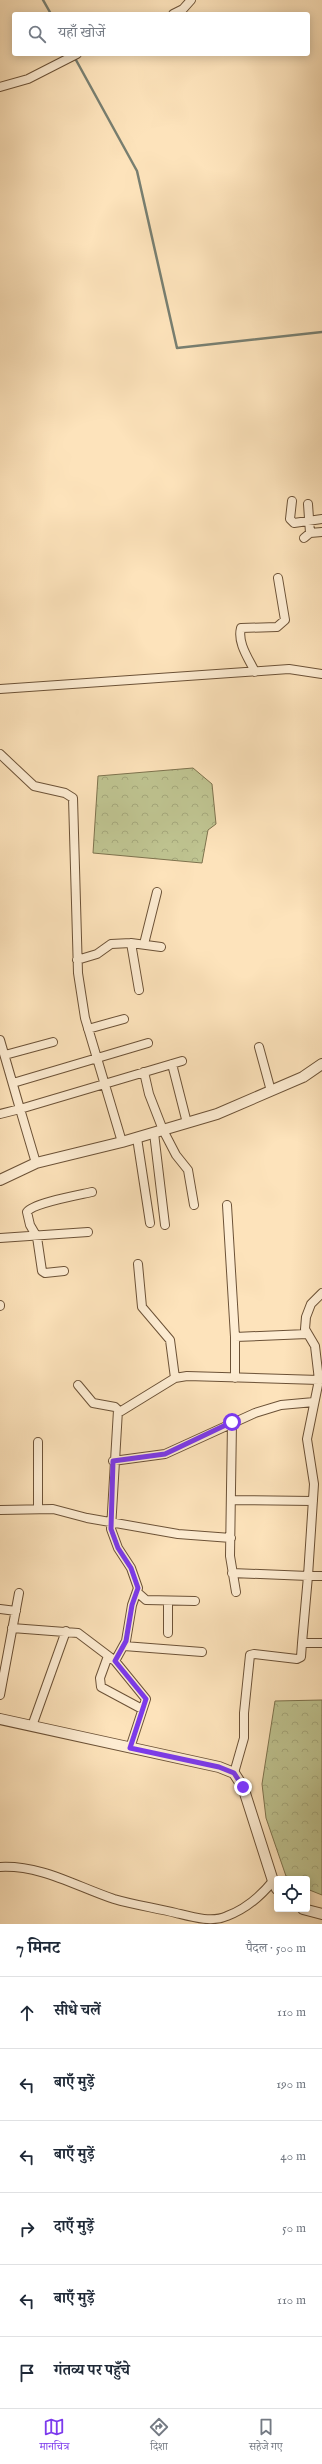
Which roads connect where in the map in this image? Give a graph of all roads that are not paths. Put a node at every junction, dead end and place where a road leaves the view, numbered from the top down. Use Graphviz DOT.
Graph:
graph roads {
  1 [pos="190,0"];
  2 [pos="177,12"];
  3 [pos="74,56"];
  4 [pos="0,87"];
  5 [pos="292,502"];
  6 [pos="308,504"];
  7 [pos="322,519"];
  8 [pos="309,522"];
  9 [pos="322,532"];
  10 [pos="278,578"];
  11 [pos="255,672"];
  12 [pos="322,674"];
  13 [pos="0,689"];
  14 [pos="0,754"];
  15 [pos="157,892"];
  16 [pos="131,943"];
  17 [pos="144,944"];
  18 [pos="161,947"];
  19 [pos="77,960"];
  20 [pos="139,990"];
  21 [pos="124,1020"];
  22 [pos="88,1029"];
  23 [pos="0,1040"];
  24 [pos="53,1042"];
  25 [pos="148,1043"];
  26 [pos="259,1047"];
  27 [pos="5,1055"];
  28 [pos="96,1059"];
  29 [pos="182,1061"];
  30 [pos="172,1064"];
  31 [pos="322,1064"];
  32 [pos="4,1066"];
  33 [pos="144,1072"];
  34 [pos="13,1083"];
  35 [pos="103,1083"];
  36 [pos="271,1091"];
  37 [pos="20,1109"];
  38 [pos="0,1114"];
  39 [pos="187,1123"];
  40 [pos="159,1132"];
  41 [pos="137,1138"];
  42 [pos="122,1142"];
  43 [pos="36,1164"];
  44 [pos="0,1180"];
  45 [pos="92,1192"];
  46 [pos="194,1205"];
  47 [pos="227,1205"];
  48 [pos="150,1223"];
  49 [pos="165,1225"];
  50 [pos="88,1232"];
  51 [pos="37,1237"];
  52 [pos="0,1238"];
  53 [pos="138,1264"];
  54 [pos="64,1272"];
  55 [pos="322,1293"];
  56 [pos="307,1334"];
  57 [pos="235,1337"];
  58 [pos="175,1378"];
  59 [pos="235,1378"];
  60 [pos="320,1379"];
  61 [pos="78,1385"];
  62 [pos="314,1402"];
  63 [pos="118,1413"];
  64 [pos="232,1422"];
  65 [pos="38,1442"];
  66 [pos="113,1461"];
  67 [pos="231,1500"];
  68 [pos="313,1501"];
  69 [pos="38,1508"];
  70 [pos="0,1510"];
  71 [pos="110,1522"];
  72 [pos="231,1538"];
  73 [pos="232,1573"];
  74 [pos="308,1576"];
  75 [pos="322,1576"];
  76 [pos="137,1592"];
  77 [pos="236,1592"];
  78 [pos="19,1593"];
  79 [pos="168,1601"];
  80 [pos="195,1601"];
  81 [pos="0,1609"];
  82 [pos="16,1611"];
  83 [pos="12,1628"];
  84 [pos="66,1631"];
  85 [pos="168,1633"];
  86 [pos="302,1643"];
  87 [pos="322,1643"];
  88 [pos="124,1646"];
  89 [pos="202,1652"];
  90 [pos="108,1656"];
  91 [pos="115,1661"];
  92 [pos="0,1695"];
  93 [pos="142,1709"];
  94 [pos="0,1719"];
  95 [pos="32,1726"];
  96 [pos="130,1748"];
  97 [pos="234,1773"];
  98 [pos="0,1867"];
  99 [pos="274,1882"];
  100 [pos="274,1886"];
  101 [pos="310,1911"];
  102 [pos="322,1914"];
  1 -- 2 [label="street"];
  3 -- 4 [label="street"];
  5 -- 8 [label="street"];
  6 -- 8 [label="street"];
  7 -- 8 [label="street"];
  8 -- 9 [label="street"];
  10 -- 11 [label="street"];
  11 -- 12 [label="street"];
  11 -- 13 [label="street"];
  14 -- 19 [label="street"];
  15 -- 17 [label="street"];
  16 -- 17 [label="street"];
  16 -- 19 [label="street"];
  16 -- 20 [label="street"];
  17 -- 18 [label="street"];
  19 -- 22 [label="street"];
  21 -- 22 [label="street"];
  22 -- 28 [label="street"];
  23 -- 27 [label="street"];
  24 -- 27 [label="street"];
  25 -- 28 [label="street"];
  26 -- 36 [label="street"];
  27 -- 32 [label="street"];
  28 -- 34 [label="street"];
  28 -- 35 [label="street"];
  29 -- 30 [label="street"];
  30 -- 33 [label="street"];
  30 -- 39 [label="street"];
  31 -- 36 [label="street"];
  32 -- 34 [label="street"];
  33 -- 35 [label="street"];
  33 -- 40 [label="street"];
  34 -- 37 [label="street"];
  35 -- 37 [label="street"];
  35 -- 42 [label="street"];
  36 -- 39 [label="street"];
  37 -- 38 [label="street"];
  37 -- 43 [label="street"];
  39 -- 40 [label="street"];
  40 -- 41 [label="street"];
  40 -- 46 [label="street"];
  40 -- 49 [label="street"];
  41 -- 42 [label="street"];
  41 -- 48 [label="street"];
  42 -- 43 [label="street"];
  43 -- 44 [label="street"];
  45 -- 51 [label="street"];
  47 -- 57 [label="street"];
  50 -- 51 [label="street"];
  51 -- 52 [label="street"];
  51 -- 54 [label="street"];
  53 -- 58 [label="street"];
  55 -- 56 [label="street"];
  56 -- 57 [label="street"];
  56 -- 60 [label="street"];
  57 -- 59 [label="street"];
  58 -- 59 [label="street"];
  58 -- 63 [label="street"];
  59 -- 60 [label="street"];
  60 -- 62 [label="street"];
  61 -- 63 [label="street"];
  62 -- 64 [label="street"];
  62 -- 68 [label="street"];
  63 -- 66 [label="street"];
  64 -- 66 [label="street"];
  64 -- 67 [label="street"];
  65 -- 69 [label="street"];
  66 -- 71 [label="street"];
  67 -- 68 [label="street"];
  67 -- 72 [label="street"];
  68 -- 74 [label="street"];
  69 -- 70 [label="street"];
  69 -- 71 [label="street"];
  71 -- 72 [label="street"];
  71 -- 76 [label="street"];
  72 -- 73 [label="street"];
  73 -- 74 [label="street"];
  73 -- 77 [label="street"];
  74 -- 75 [label="street"];
  74 -- 86 [label="street"];
  76 -- 79 [label="street"];
  76 -- 88 [label="street"];
  78 -- 82 [label="street"];
  79 -- 80 [label="street"];
  79 -- 85 [label="street"];
  81 -- 82 [label="street"];
  82 -- 83 [label="street"];
  83 -- 84 [label="street"];
  83 -- 92 [label="street"];
  84 -- 90 [label="street"];
  84 -- 95 [label="street"];
  86 -- 87 [label="street"];
  86 -- 97 [label="street"];
  88 -- 89 [label="street"];
  88 -- 91 [label="street"];
  90 -- 91 [label="street"];
  90 -- 93 [label="street"];
  91 -- 93 [label="street"];
  93 -- 96 [label="street"];
  94 -- 95 [label="street"];
  95 -- 96 [label="street"];
  96 -- 97 [label="street"];
  97 -- 99 [label="street"];
  98 -- 100 [label="street"];
  101 -- 102 [label="street"];
}
